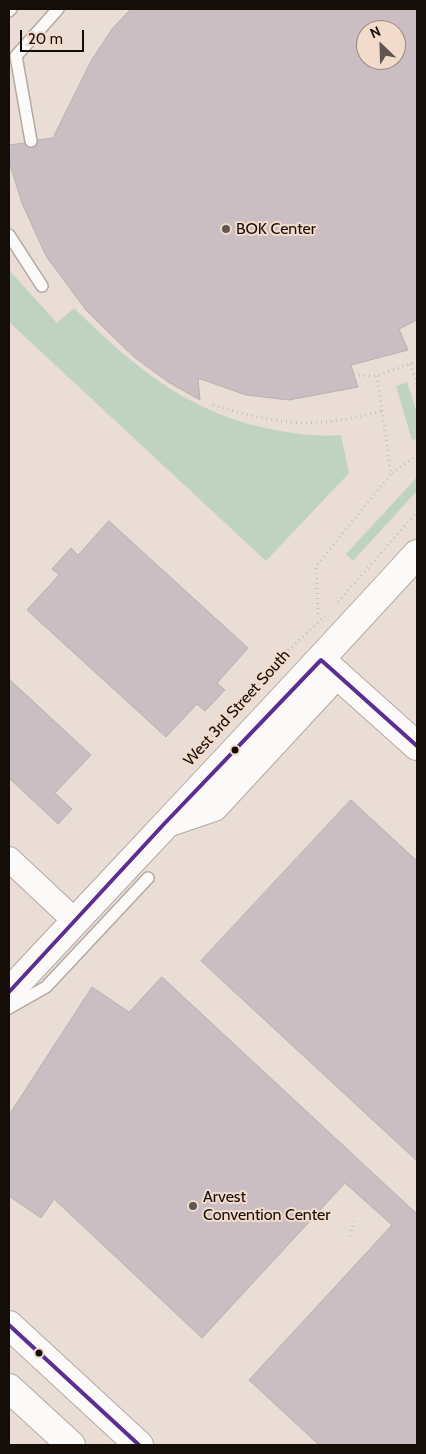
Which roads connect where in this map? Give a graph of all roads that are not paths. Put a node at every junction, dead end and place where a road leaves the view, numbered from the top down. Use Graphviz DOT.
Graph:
graph roads {
  1 [pos="58,9"];
  2 [pos="12,53"];
  3 [pos="31,142"];
  4 [pos="9,235"];
  5 [pos="42,286"];
  6 [pos="417,554"];
  7 [pos="329,667"];
  8 [pos="417,746"];
  9 [pos="9,859"];
  10 [pos="148,878"];
  11 [pos="75,920"];
  12 [pos="9,992"];
  13 [pos="9,1008"];
  14 [pos="9,1325"];
  15 [pos="9,1388"];
  16 [pos="71,1445"];
  17 [pos="138,1445"];
  1 -- 2 [label="lane"];
  2 -- 3 [label="lane"];
  4 -- 5 [label="lane"];
  6 -- 7 [label="main road, West 3rd Street South"];
  7 -- 8 [label="main road"];
  7 -- 11 [label="main road, West 3rd Street South"];
  9 -- 11 [label="street"];
  10 -- 13 [label="lane"];
  11 -- 12 [label="main road, West 3rd Street South"];
  14 -- 17 [label="main road"];
  15 -- 16 [label="main road"];
}
